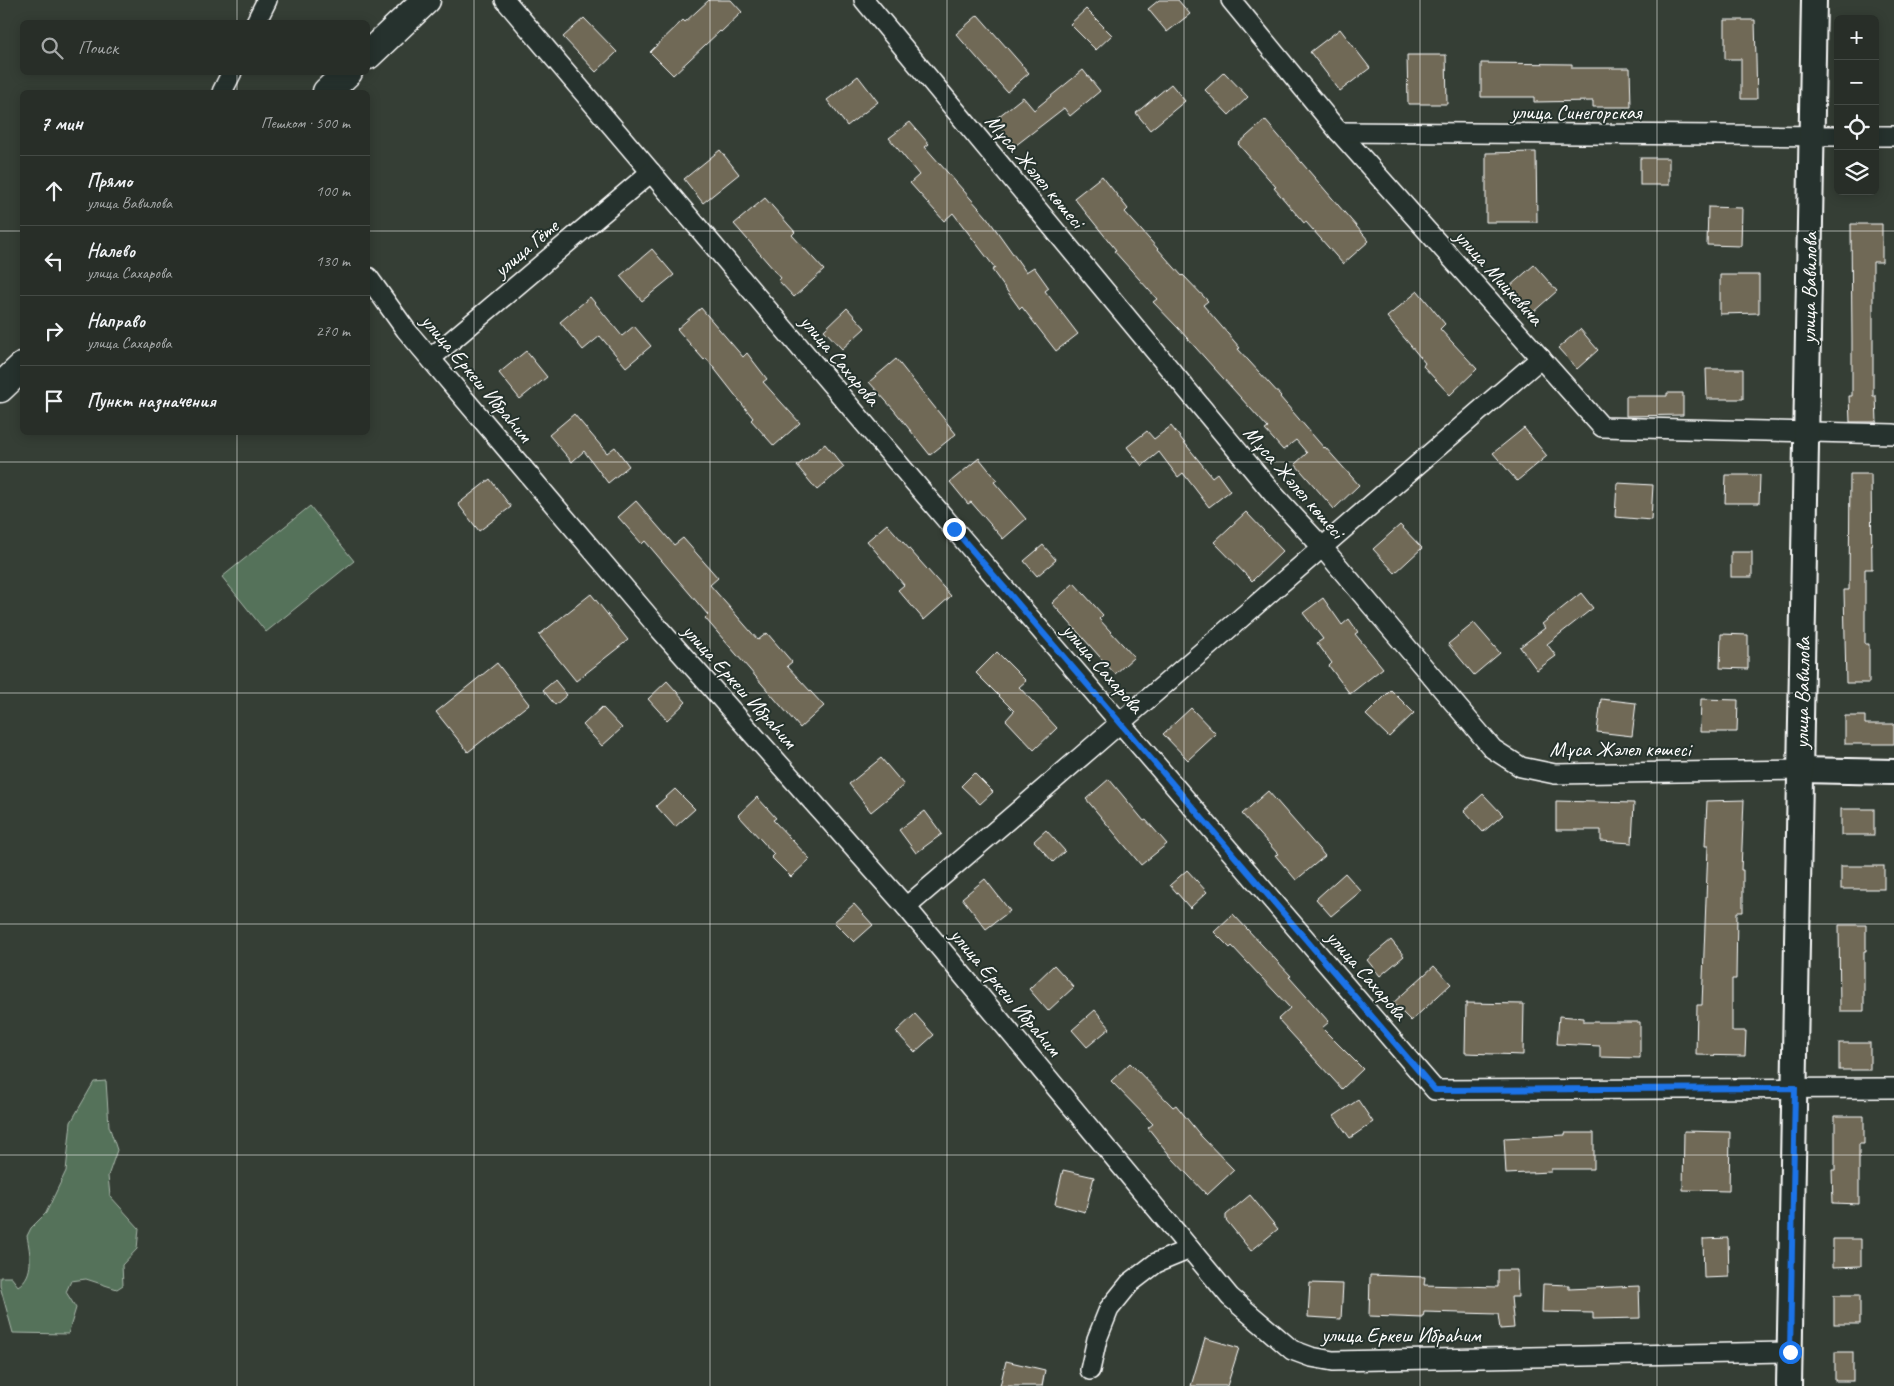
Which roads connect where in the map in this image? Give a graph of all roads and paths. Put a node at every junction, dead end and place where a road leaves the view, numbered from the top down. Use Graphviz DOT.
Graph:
graph roads {
  1 [pos="268,0"];
  2 [pos="426,0"];
  3 [pos="505,0"];
  4 [pos="864,0"];
  5 [pos="1231,0"];
  6 [pos="1814,0"];
  7 [pos="257,20"];
  8 [pos="370,52"];
  9 [pos="230,75"];
  10 [pos="345,75"];
  11 [pos="223,90"];
  12 [pos="329,90"];
  13 [pos="1339,132"];
  14 [pos="1812,136"];
  15 [pos="1834,136"];
  16 [pos="1879,136"];
  17 [pos="1894,136"];
  18 [pos="651,172"];
  19 [pos="370,280"];
  20 [pos="431,358"];
  21 [pos="1541,358"];
  22 [pos="20,369"];
  23 [pos="0,388"];
  24 [pos="1807,431"];
  25 [pos="1894,434"];
  26 [pos="1322,547"];
  27 [pos="1121,724"];
  28 [pos="1800,770"];
  29 [pos="1894,772"];
  30 [pos="906,907"];
  31 [pos="1795,1088"];
  32 [pos="1894,1088"];
  33 [pos="1190,1249"];
  34 [pos="1790,1352"];
  35 [pos="1090,1370"];
  36 [pos="1789,1386"];
  1 -- 7 [label="street"];
  2 -- 8 [label="main road"];
  3 -- 18 [label="street, улица Сахарова"];
  4 -- 26 [label="street, Мұса Жәлел көшесі"];
  5 -- 13 [label="street, улица Мицкевича"];
  6 -- 14 [label="street, улица Вавилова"];
  9 -- 11 [label="street"];
  10 -- 12 [label="main road"];
  13 -- 14 [label="street, улица Синегорская"];
  13 -- 21 [label="street, улица Мицкевича"];
  14 -- 15 [label="street, улица Синегорская"];
  14 -- 24 [label="street, улица Вавилова"];
  16 -- 17 [label="street"];
  18 -- 20 [label="street, улица Гёте"];
  18 -- 27 [label="street, улица Сахарова"];
  19 -- 20 [label="street, улица Еркеш Ибраһим"];
  20 -- 30 [label="street, улица Еркеш Ибраһим"];
  21 -- 24 [label="street, улица Мицкевича"];
  21 -- 26 [label="street"];
  22 -- 23 [label="main road"];
  24 -- 25 [label="street, улица Мицкевича"];
  24 -- 28 [label="street, улица Вавилова"];
  26 -- 27 [label="street"];
  26 -- 28 [label="street, Мұса Жәлел көшесі"];
  27 -- 30 [label="street"];
  27 -- 31 [label="street, улица Сахарова"];
  28 -- 29 [label="street"];
  28 -- 31 [label="street, улица Вавилова"];
  30 -- 33 [label="street, улица Еркеш Ибраһим"];
  31 -- 32 [label="street, улица Сахарова"];
  31 -- 34 [label="street, улица Вавилова"];
  33 -- 34 [label="street, улица Еркеш Ибраһим"];
  33 -- 35 [label="street"];
  34 -- 36 [label="street, улица Вавилова"];
}
